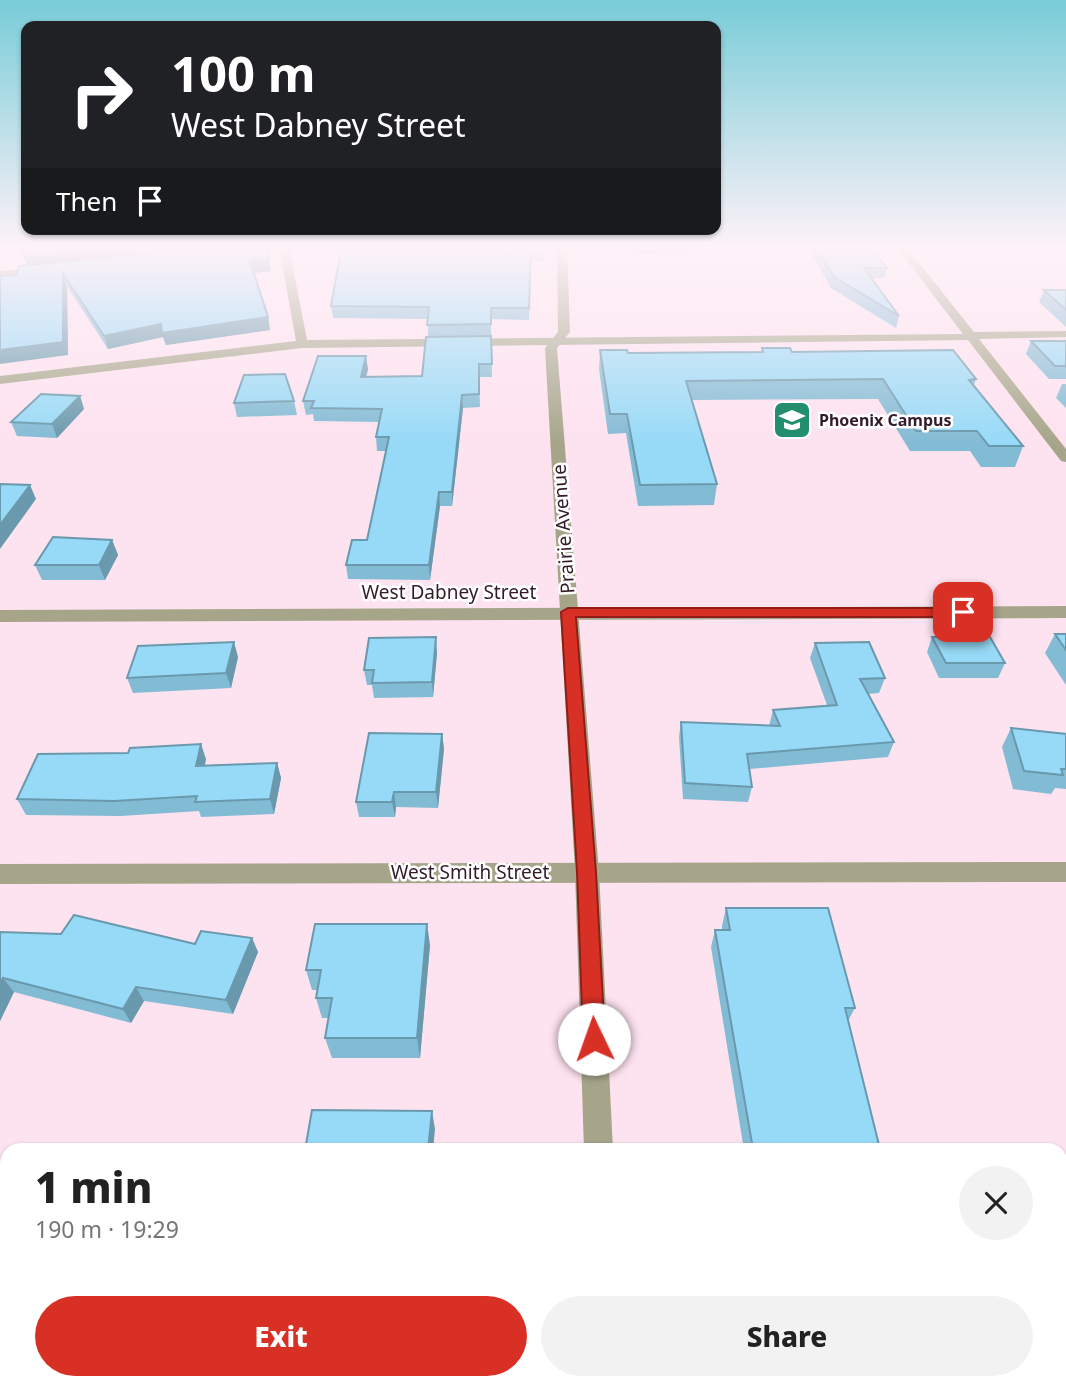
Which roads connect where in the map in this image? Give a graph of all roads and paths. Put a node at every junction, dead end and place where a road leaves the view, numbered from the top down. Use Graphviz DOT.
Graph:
graph roads {
  1 [pos="296,314"];
  2 [pos="564,314"];
  3 [pos="954,314"];
  4 [pos="1066,334"];
  5 [pos="972,337"];
  6 [pos="558,341"];
  7 [pos="302,344"];
  8 [pos="1,381"];
  9 [pos="1066,458"];
  10 [pos="568,612"];
  11 [pos="1066,612"];
  12 [pos="0,617"];
  13 [pos="587,872"];
  14 [pos="1066,872"];
  15 [pos="0,874"];
  16 [pos="599,1143"];
  1 -- 7 [label="street"];
  2 -- 6 [label="street, Prairie Avenue"];
  3 -- 5 [label="street"];
  4 -- 5 [label="street"];
  5 -- 6 [label="street"];
  5 -- 9 [label="street"];
  6 -- 7 [label="street"];
  6 -- 10 [label="street, Prairie Avenue"];
  7 -- 8 [label="street"];
  10 -- 11 [label="street, West Dabney Street"];
  10 -- 12 [label="street, West Dabney Street"];
  10 -- 13 [label="street, Prairie Avenue"];
  13 -- 14 [label="street, West Smith Street"];
  13 -- 15 [label="street, West Smith Street"];
  13 -- 16 [label="street, Prairie Avenue"];
}
